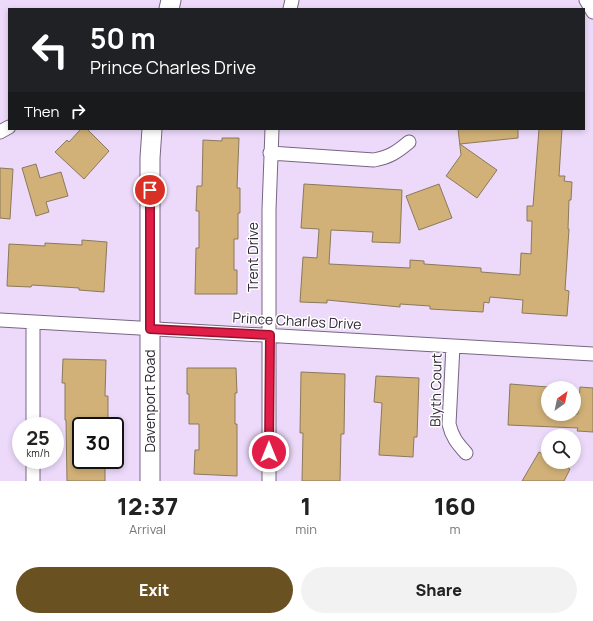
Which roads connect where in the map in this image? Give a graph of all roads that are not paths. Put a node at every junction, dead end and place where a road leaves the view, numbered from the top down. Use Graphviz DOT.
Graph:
graph roads {
  1 [pos="586,0"];
  2 [pos="593,12"];
  3 [pos="152,130"];
  4 [pos="272,130"];
  5 [pos="409,142"];
  6 [pos="270,153"];
  7 [pos="0,320"];
  8 [pos="33,322"];
  9 [pos="150,329"];
  10 [pos="270,335"];
  11 [pos="453,346"];
  12 [pos="593,354"];
  13 [pos="33,417"];
  14 [pos="466,453"];
  15 [pos="33,469"];
  16 [pos="33,481"];
  17 [pos="150,481"];
  18 [pos="269,481"];
  1 -- 2 [label="street"];
  3 -- 9 [label="street, Davenport Road"];
  4 -- 6 [label="street, Trent Drive"];
  5 -- 6 [label="street"];
  6 -- 10 [label="street, Trent Drive"];
  7 -- 8 [label="street, Prince Charles Drive"];
  8 -- 9 [label="street, Prince Charles Drive"];
  8 -- 13 [label="street"];
  9 -- 10 [label="street, Prince Charles Drive"];
  9 -- 17 [label="street, Davenport Road"];
  10 -- 11 [label="street, Prince Charles Drive"];
  10 -- 18 [label="street, Trent Drive"];
  11 -- 12 [label="street, Prince Charles Drive"];
  11 -- 14 [label="street, Blyth Court"];
  15 -- 16 [label="street"];
}
